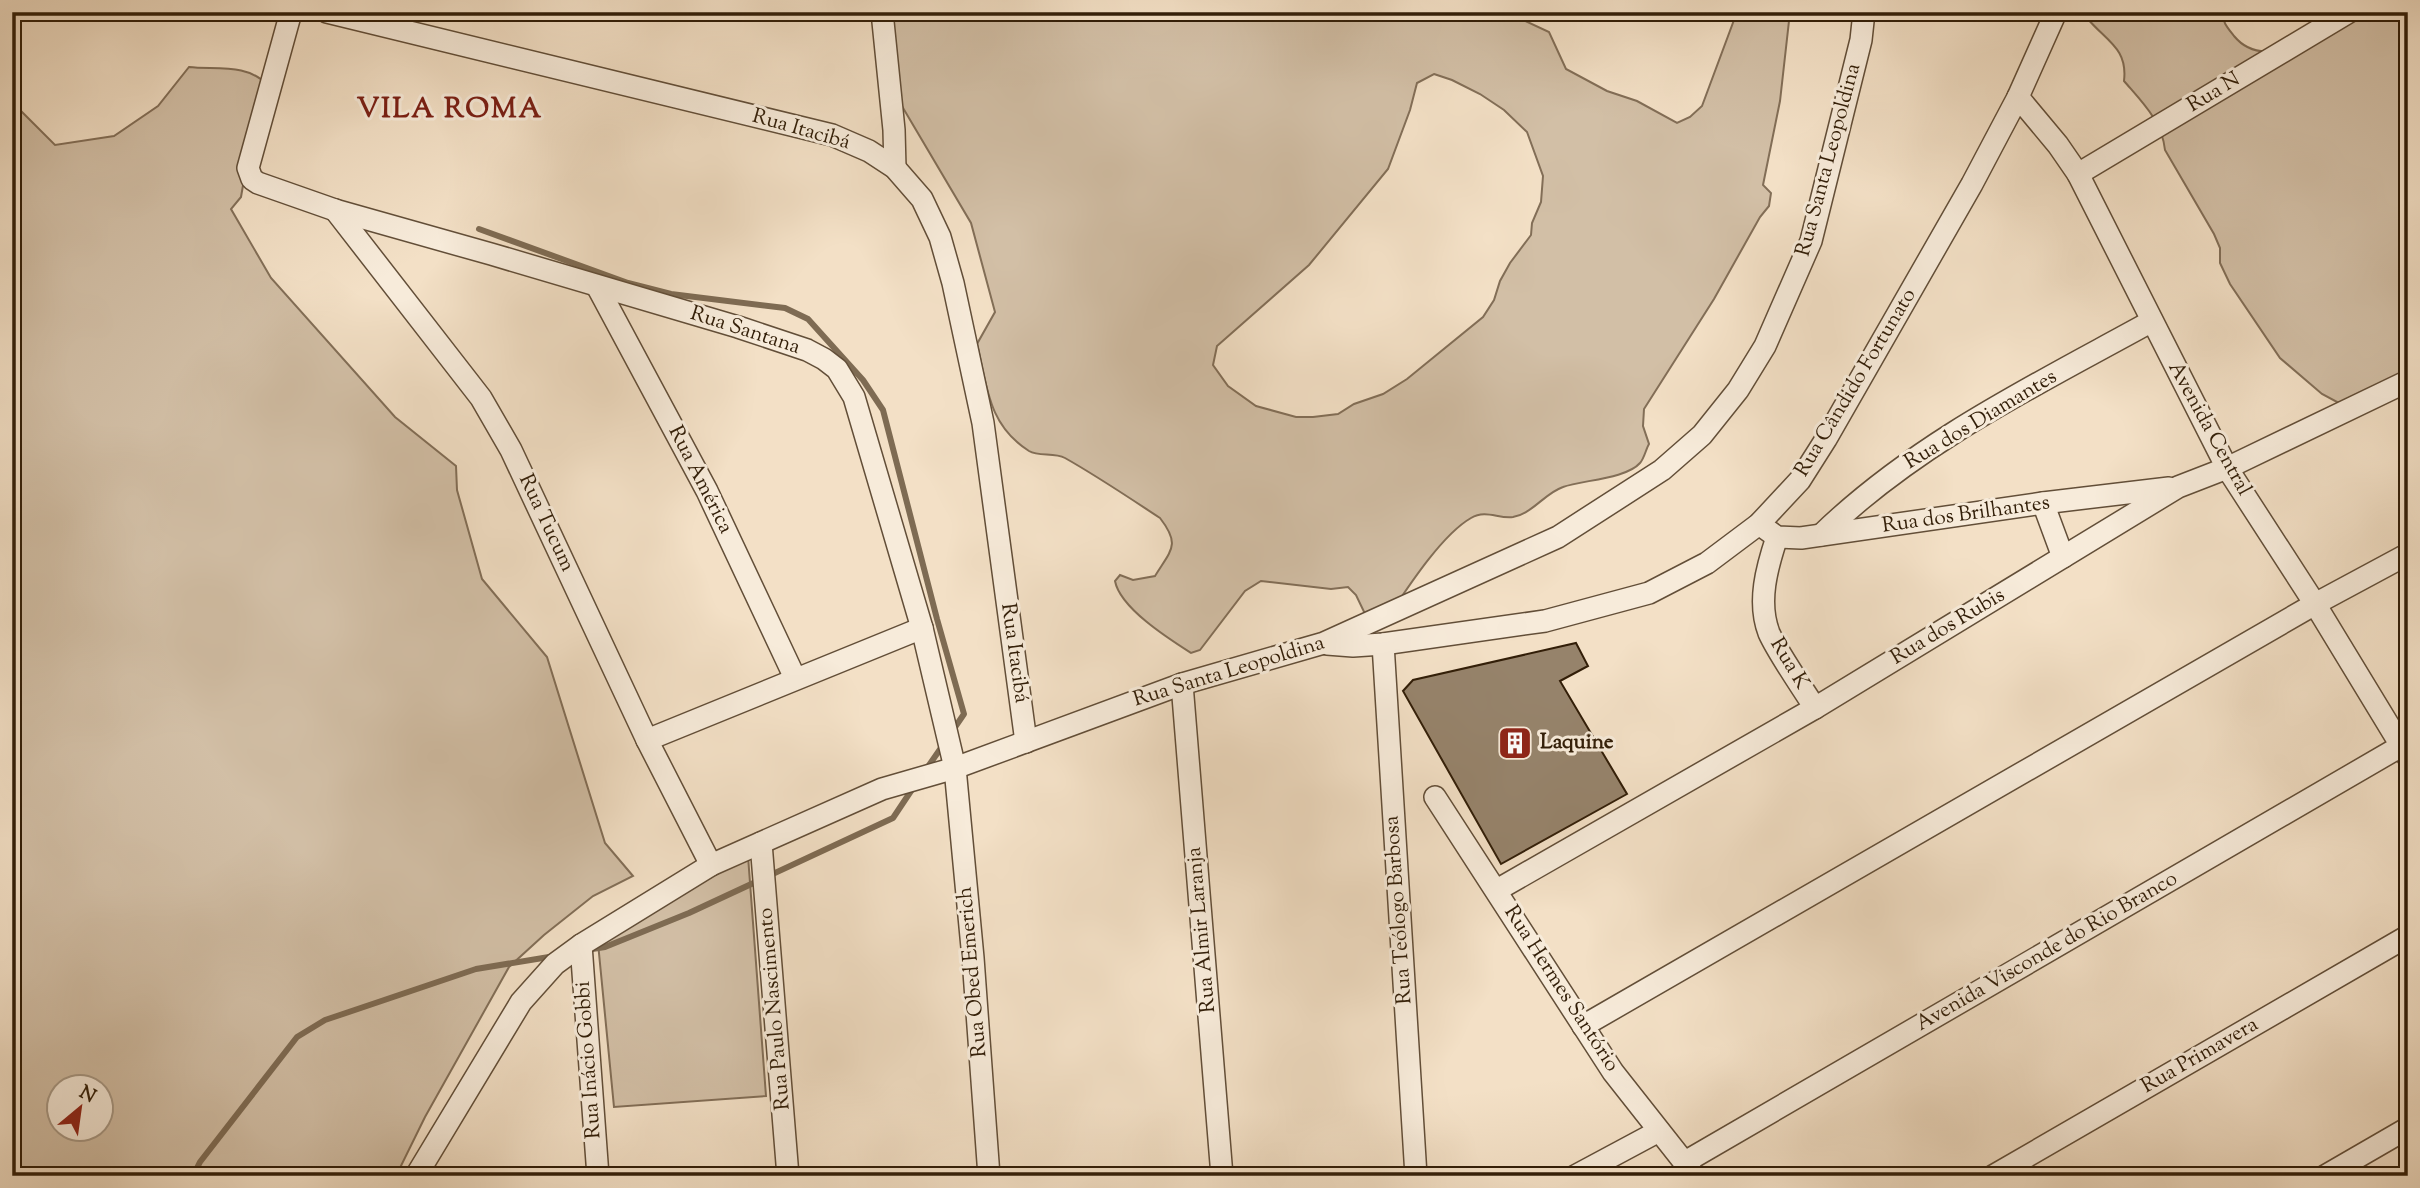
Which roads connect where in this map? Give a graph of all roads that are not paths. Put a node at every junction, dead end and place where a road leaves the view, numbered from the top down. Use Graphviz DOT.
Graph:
graph roads {
  1 [pos="291,12"];
  2 [pos="327,12"];
  3 [pos="882,12"];
  4 [pos="1864,12"];
  5 [pos="2056,12"];
  6 [pos="2349,12"];
  7 [pos="2018,97"];
  8 [pos="895,167"];
  9 [pos="2078,174"];
  10 [pos="335,210"];
  11 [pos="597,286"];
  12 [pos="2151,321"];
  13 [pos="2408,381"];
  14 [pos="2227,468"];
  15 [pos="2178,487"];
  16 [pos="2043,503"];
  17 [pos="1759,524"];
  18 [pos="1821,535"];
  19 [pos="1777,537"];
  20 [pos="2408,554"];
  21 [pos="2063,557"];
  22 [pos="2315,604"];
  23 [pos="922,628"];
  24 [pos="1324,643"];
  25 [pos="1383,644"];
  26 [pos="795,678"];
  27 [pos="1182,684"];
  28 [pos="1815,708"];
  29 [pos="647,740"];
  30 [pos="1026,742"];
  31 [pos="2406,748"];
  32 [pos="955,768"];
  33 [pos="1435,797"];
  34 [pos="761,843"];
  35 [pos="711,865"];
  36 [pos="1497,890"];
  37 [pos="2408,936"];
  38 [pos="581,945"];
  39 [pos="1584,1026"];
  40 [pos="2408,1128"];
  41 [pos="1659,1131"];
  42 [pos="1690,1169"];
  43 [pos="416,1176"];
  44 [pos="598,1176"];
  45 [pos="788,1176"];
  46 [pos="989,1176"];
  47 [pos="1222,1176"];
  48 [pos="1416,1176"];
  49 [pos="1575,1176"];
  50 [pos="1993,1176"];
  51 [pos="2325,1176"];
  1 -- 10 [label="street, Rua Santana"];
  2 -- 8 [label="street, Rua Itacibá"];
  3 -- 8 [label="street"];
  4 -- 24 [label="street, Rua Santa Leopoldina"];
  5 -- 7 [label="street, Rua Cândido Fortunato"];
  6 -- 9 [label="street, Rua N"];
  7 -- 9 [label="street, Avenida Central"];
  7 -- 17 [label="street, Rua Cândido Fortunato"];
  8 -- 30 [label="street, Rua Itacibá"];
  9 -- 12 [label="street, Avenida Central"];
  10 -- 11 [label="street, Rua Santana"];
  10 -- 29 [label="street, Rua Tucum"];
  11 -- 23 [label="street, Rua Santana"];
  11 -- 26 [label="street, Rua América"];
  12 -- 14 [label="street, Avenida Central"];
  12 -- 18 [label="street, Rua dos Diamantes"];
  13 -- 14 [label="street, Rua dos Rubis"];
  14 -- 15 [label="street, Rua dos Rubis"];
  14 -- 22 [label="street, Avenida Central"];
  15 -- 16 [label="street, Rua dos Brilhantes"];
  15 -- 21 [label="street, Rua dos Rubis"];
  16 -- 18 [label="street, Rua dos Brilhantes"];
  16 -- 21 [label="street"];
  17 -- 19 [label="street"];
  17 -- 25 [label="street, Rua Cândido Fortunato"];
  18 -- 19 [label="street, Rua dos Brilhantes"];
  19 -- 28 [label="street, Rua K"];
  20 -- 22 [label="street"];
  21 -- 28 [label="street, Rua dos Rubis"];
  22 -- 31 [label="street, Avenida Central"];
  22 -- 39 [label="street"];
  23 -- 26 [label="street"];
  23 -- 32 [label="street, Rua Santana"];
  24 -- 25 [label="street, Rua Cândido Fortunato"];
  24 -- 27 [label="street, Rua Santa Leopoldina"];
  25 -- 48 [label="street, Rua Teólogo Barbosa"];
  26 -- 29 [label="street"];
  27 -- 30 [label="street, Rua Santa Leopoldina"];
  27 -- 47 [label="street, Rua Almir Laranja"];
  28 -- 36 [label="street, Rua dos Rubis"];
  29 -- 35 [label="street, Rua Tucum"];
  30 -- 32 [label="street, Rua Santa Leopoldina"];
  31 -- 42 [label="street, Avenida Visconde do Rio Branco"];
  32 -- 34 [label="street, Rua Santa Leopoldina"];
  32 -- 46 [label="street, Rua Obed Emerich"];
  33 -- 36 [label="street, Rua Hermes Santório"];
  34 -- 35 [label="street, Rua Santa Leopoldina"];
  34 -- 45 [label="street, Rua Paulo Nascimento"];
  35 -- 38 [label="street, Rua Santa Leopoldina"];
  36 -- 39 [label="street, Rua Hermes Santório"];
  37 -- 50 [label="street, Rua Primavera"];
  38 -- 43 [label="street, Rua Santa Leopoldina"];
  38 -- 44 [label="street, Rua Inácio Gobbi"];
  39 -- 41 [label="street, Rua Hermes Santório"];
  40 -- 51 [label="street"];
  41 -- 42 [label="street, Rua Hermes Santório"];
  41 -- 49 [label="street"];
}
